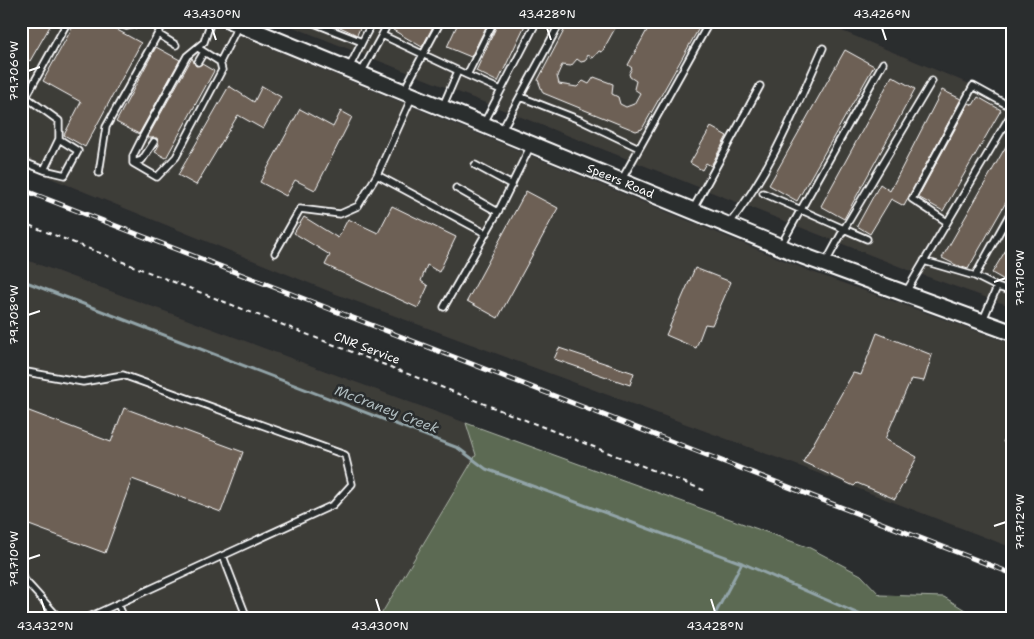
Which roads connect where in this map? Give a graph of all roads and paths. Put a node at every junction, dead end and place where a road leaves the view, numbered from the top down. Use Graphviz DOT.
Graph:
graph roads {
  1 [pos="68,21"];
  2 [pos="116,21"];
  3 [pos="138,21"];
  4 [pos="165,21"];
  5 [pos="211,21"];
  6 [pos="309,21"];
  7 [pos="373,21"];
  8 [pos="389,21"];
  9 [pos="441,21"];
  10 [pos="494,21"];
  11 [pos="537,21"];
  12 [pos="561,21"];
  13 [pos="710,21"];
  14 [pos="235,23"];
  15 [pos="158,34"];
  16 [pos="382,35"];
  17 [pos="362,42"];
  18 [pos="176,45"];
  19 [pos="198,48"];
  20 [pos="823,48"];
  21 [pos="204,52"];
  22 [pos="423,55"];
  23 [pos="198,62"];
  24 [pos="220,62"];
  25 [pos="883,63"];
  26 [pos="458,71"];
  27 [pos="354,72"];
  28 [pos="466,75"];
  29 [pos="932,81"];
  30 [pos="760,86"];
  31 [pos="501,90"];
  32 [pos="408,94"];
  33 [pos="26,97"];
  34 [pos="521,97"];
  35 [pos="21,106"];
  36 [pos="442,108"];
  37 [pos="1013,110"];
  38 [pos="483,125"];
  39 [pos="501,132"];
  40 [pos="59,140"];
  41 [pos="154,142"];
  42 [pos="532,143"];
  43 [pos="639,148"];
  44 [pos="21,161"];
  45 [pos="133,163"];
  46 [pos="475,165"];
  47 [pos="44,170"];
  48 [pos="99,173"];
  49 [pos="378,175"];
  50 [pos="620,181"];
  51 [pos="512,185"];
  52 [pos="456,188"];
  53 [pos="763,192"];
  54 [pos="1013,208"];
  55 [pos="800,209"];
  56 [pos="692,211"];
  57 [pos="498,212"];
  58 [pos="21,222"];
  59 [pos="947,222"];
  60 [pos="727,225"];
  61 [pos="844,229"];
  62 [pos="485,233"];
  63 [pos="867,239"];
  64 [pos="780,246"];
  65 [pos="274,253"];
  66 [pos="924,261"];
  67 [pos="825,264"];
  68 [pos="974,276"];
  69 [pos="996,287"];
  70 [pos="1013,292"];
  71 [pos="905,293"];
  72 [pos="444,307"];
  73 [pos="982,322"];
  74 [pos="1013,333"];
  75 [pos="21,371"];
  76 [pos="706,492"];
  77 [pos="222,556"];
  78 [pos="21,576"];
  79 [pos="118,604"];
  80 [pos="59,618"];
  81 [pos="87,618"];
  82 [pos="124,618"];
  83 [pos="247,618"];
  1 -- 33 [label="lane"];
  2 -- 3 [label="lane"];
  4 -- 15 [label="lane"];
  5 -- 19 [label="lane"];
  6 -- 17 [label="lane"];
  7 -- 17 [label="lane"];
  8 -- 16 [label="lane"];
  9 -- 22 [label="lane"];
  10 -- 28 [label="lane"];
  11 -- 31 [label="lane"];
  12 -- 34 [label="lane"];
  13 -- 43 [label="lane"];
  14 -- 24 [label="lane"];
  14 -- 27 [label="main road, Speers Road"];
  15 -- 18 [label="lane"];
  15 -- 48 [label="lane"];
  16 -- 22 [label="lane"];
  16 -- 27 [label="lane"];
  17 -- 27 [label="lane"];
  19 -- 21 [label="lane"];
  19 -- 45 [label="lane"];
  20 -- 60 [label="lane"];
  21 -- 23 [label="lane"];
  21 -- 24 [label="lane"];
  22 -- 26 [label="lane"];
  22 -- 32 [label="lane"];
  24 -- 45 [label="lane"];
  25 -- 55 [label="lane"];
  26 -- 28 [label="lane"];
  26 -- 36 [label="lane"];
  27 -- 32 [label="main road, Speers Road"];
  28 -- 31 [label="lane"];
  29 -- 61 [label="lane"];
  30 -- 56 [label="lane"];
  31 -- 38 [label="lane"];
  32 -- 36 [label="main road, Speers Road"];
  32 -- 49 [label="lane"];
  33 -- 35 [label="lane"];
  33 -- 40 [label="lane"];
  34 -- 39 [label="lane"];
  34 -- 43 [label="lane"];
  36 -- 38 [label="main road, Speers Road"];
  37 -- 59 [label="lane"];
  37 -- 59 [label="lane"];
  38 -- 39 [label="main road, Speers Road"];
  39 -- 42 [label="main road, Speers Road"];
  40 -- 47 [label="lane"];
  40 -- 47 [label="lane"];
  41 -- 45 [label="lane"];
  42 -- 50 [label="main road, Speers Road"];
  42 -- 51 [label="lane"];
  43 -- 50 [label="lane"];
  44 -- 47 [label="lane"];
  46 -- 51 [label="lane"];
  49 -- 62 [label="lane"];
  49 -- 65 [label="lane"];
  50 -- 56 [label="main road, Speers Road"];
  51 -- 57 [label="lane"];
  52 -- 57 [label="lane"];
  53 -- 55 [label="lane"];
  54 -- 68 [label="lane"];
  55 -- 61 [label="lane"];
  55 -- 64 [label="lane"];
  56 -- 60 [label="main road, Speers Road"];
  57 -- 62 [label="lane"];
  58 -- 76 [label="path, CNR Service"];
  59 -- 66 [label="lane"];
  60 -- 64 [label="main road, Speers Road"];
  61 -- 63 [label="lane"];
  61 -- 67 [label="lane"];
  62 -- 72 [label="lane"];
  64 -- 67 [label="main road, Speers Road"];
  66 -- 68 [label="lane"];
  66 -- 71 [label="lane"];
  67 -- 71 [label="main road, Speers Road"];
  68 -- 69 [label="lane"];
  69 -- 70 [label="lane"];
  69 -- 73 [label="lane"];
  71 -- 73 [label="main road, Speers Road"];
  73 -- 74 [label="main road, Speers Road"];
  75 -- 77 [label="lane"];
  77 -- 79 [label="lane"];
  77 -- 83 [label="lane"];
  78 -- 80 [label="lane"];
  79 -- 81 [label="lane"];
  79 -- 82 [label="lane"];
}
